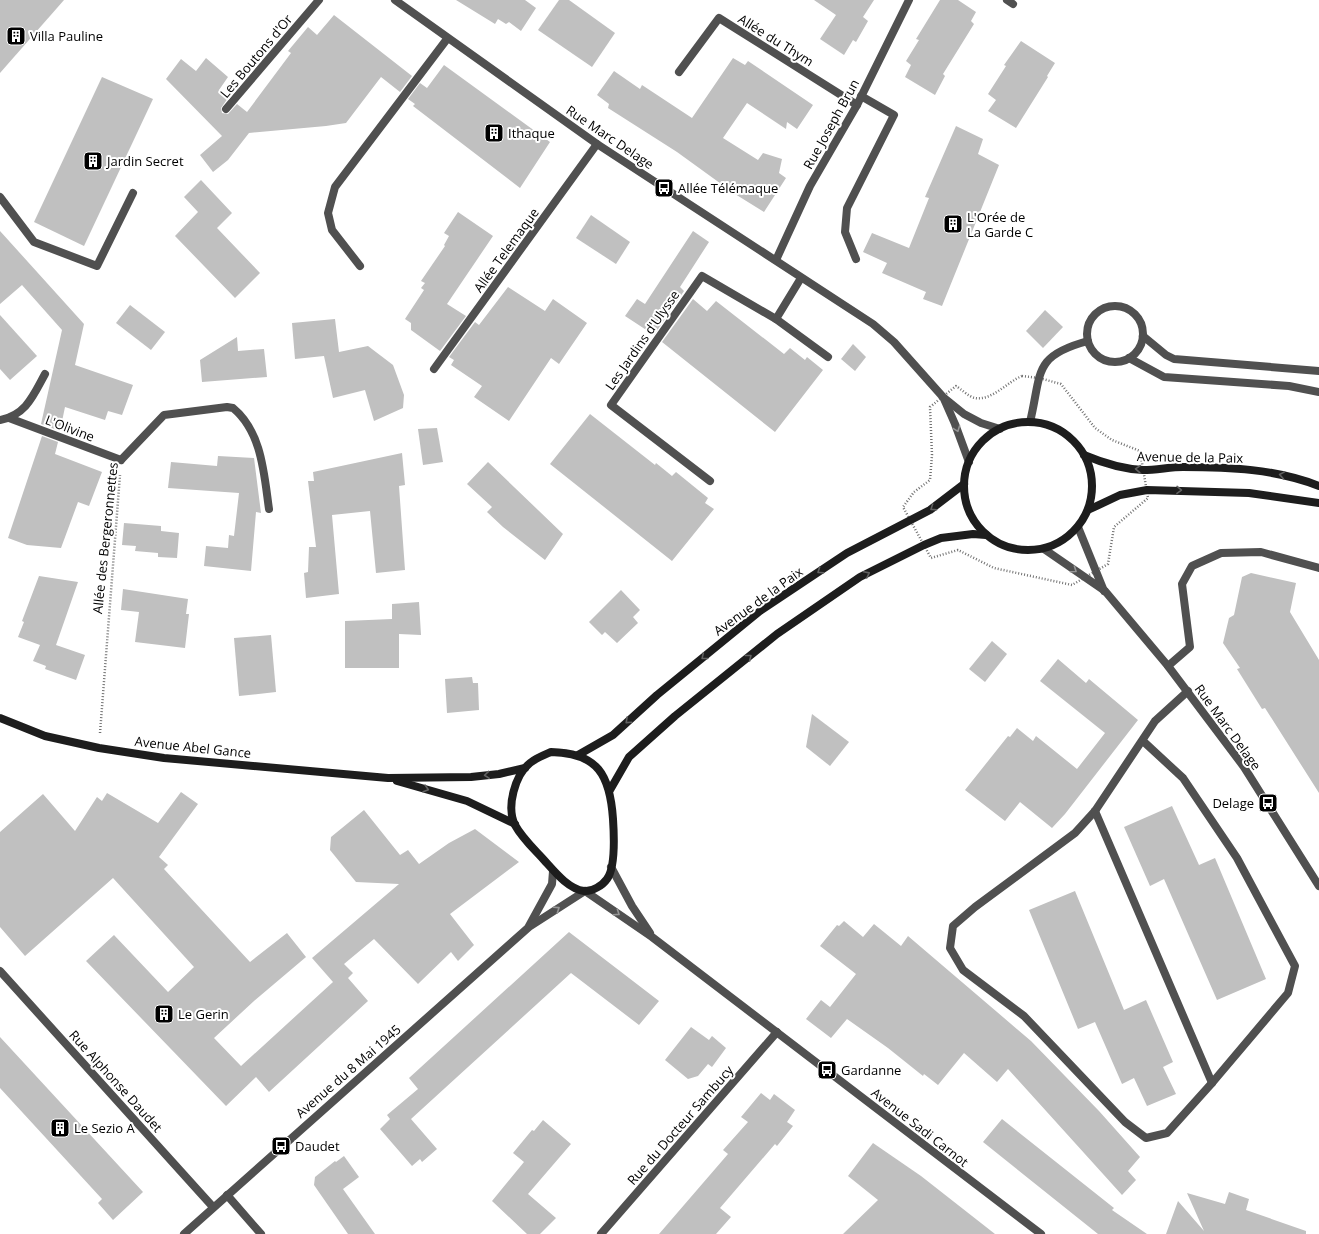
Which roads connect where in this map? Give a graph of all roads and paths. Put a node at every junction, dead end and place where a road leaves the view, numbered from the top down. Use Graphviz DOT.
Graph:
graph roads {
  1 [pos="319,0"];
  2 [pos="395,0"];
  3 [pos="909,0"];
  4 [pos="447,39"];
  5 [pos="679,72"];
  6 [pos="861,96"];
  7 [pos="857,105"];
  8 [pos="226,109"];
  9 [pos="597,144"];
  10 [pos="133,194"];
  11 [pos="0,197"];
  12 [pos="856,259"];
  13 [pos="776,260"];
  14 [pos="360,266"];
  15 [pos="802,278"];
  16 [pos="776,319"];
  17 [pos="1143,336"];
  18 [pos="1088,341"];
  19 [pos="828,357"];
  20 [pos="1129,358"];
  21 [pos="434,369"];
  22 [pos="1319,372"];
  23 [pos="45,374"];
  24 [pos="1039,378"];
  25 [pos="956,386"];
  26 [pos="1319,392"];
  27 [pos="943,396"];
  28 [pos="930,407"];
  29 [pos="9,418"];
  30 [pos="0,420"];
  31 [pos="1030,422"];
  32 [pos="1000,429"];
  33 [pos="1084,455"];
  34 [pos="122,460"];
  35 [pos="968,462"];
  36 [pos="1142,462"];
  37 [pos="710,481"];
  38 [pos="964,484"];
  39 [pos="1319,486"];
  40 [pos="1148,498"];
  41 [pos="1319,503"];
  42 [pos="903,507"];
  43 [pos="269,509"];
  44 [pos="1088,510"];
  45 [pos="1078,527"];
  46 [pos="986,535"];
  47 [pos="1044,549"];
  48 [pos="931,558"];
  49 [pos="1108,564"];
  50 [pos="1319,568"];
  51 [pos="1072,585"];
  52 [pos="1104,591"];
  53 [pos="1168,666"];
  54 [pos="1188,692"];
  55 [pos="0,718"];
  56 [pos="1143,741"];
  57 [pos="99,748"];
  58 [pos="578,755"];
  59 [pos="525,768"];
  60 [pos="388,778"];
  61 [pos="610,790"];
  62 [pos="1095,811"];
  63 [pos="515,824"];
  64 [pos="611,867"];
  65 [pos="553,871"];
  66 [pos="1319,886"];
  67 [pos="585,891"];
  68 [pos="529,927"];
  69 [pos="652,937"];
  70 [pos="0,971"];
  71 [pos="777,1032"];
  72 [pos="1212,1083"];
  73 [pos="227,1195"];
  74 [pos="213,1207"];
  75 [pos="184,1234"];
  76 [pos="261,1234"];
  77 [pos="601,1234"];
  78 [pos="1041,1234"];
  1 -- 8 [label="street, Les Boutons d'Or"];
  2 -- 4 [label="street, Rue Marc Delage"];
  3 -- 6 [label="street, Rue Joseph Brun"];
  4 -- 9 [label="street, Rue Marc Delage"];
  4 -- 14 [label="street"];
  5 -- 7 [label="street, Allée du Thym"];
  6 -- 7 [label="street, Rue Joseph Brun"];
  6 -- 12 [label="street"];
  7 -- 13 [label="street, Rue Joseph Brun"];
  9 -- 13 [label="street, Rue Marc Delage"];
  9 -- 21 [label="street, Allée Telemaque"];
  10 -- 11 [label="street"];
  13 -- 15 [label="street, Rue Marc Delage"];
  15 -- 16 [label="street"];
  15 -- 27 [label="street, Rue Marc Delage"];
  16 -- 19 [label="street, Les Jardins d'Ulysse"];
  16 -- 37 [label="street, Les Jardins d'Ulysse"];
  17 -- 18 [label="street"];
  17 -- 20 [label="street"];
  17 -- 22 [label="street"];
  18 -- 20 [label="street"];
  18 -- 24 [label="street"];
  20 -- 26 [label="street"];
  23 -- 29 [label="street"];
  24 -- 25 [label="path"];
  24 -- 31 [label="street"];
  24 -- 36 [label="path"];
  27 -- 32 [label="street, Rue Marc Delage"];
  27 -- 35 [label="street, Rue Marc Delage, one-way"];
  28 -- 42 [label="path"];
  29 -- 30 [label="street"];
  29 -- 34 [label="street, L'Olivine"];
  31 -- 32 [label="main road"];
  31 -- 33 [label="main road"];
  32 -- 35 [label="main road"];
  39 -- 33 [label="main road, Avenue de la Paix, one-way"];
  33 -- 44 [label="main road"];
  34 -- 43 [label="street, Allée des Bergeronnettes"];
  34 -- 57 [label="path, Allée des Bergeronnettes"];
  35 -- 38 [label="main road"];
  38 -- 46 [label="main road"];
  38 -- 58 [label="main road, Avenue de la Paix, one-way"];
  40 -- 49 [label="path"];
  44 -- 41 [label="main road, one-way"];
  44 -- 45 [label="main road"];
  45 -- 47 [label="main road"];
  45 -- 52 [label="street, Rue Marc Delage"];
  46 -- 47 [label="main road"];
  61 -- 46 [label="main road, one-way"];
  47 -- 52 [label="street, Rue Marc Delage, one-way"];
  48 -- 51 [label="path"];
  50 -- 53 [label="street"];
  52 -- 53 [label="street, Rue Marc Delage"];
  53 -- 54 [label="street, Rue Marc Delage"];
  54 -- 56 [label="street"];
  54 -- 66 [label="street, Rue Marc Delage"];
  55 -- 57 [label="main road, Avenue Abel Gance"];
  56 -- 62 [label="street"];
  56 -- 72 [label="street"];
  57 -- 60 [label="main road, Avenue Abel Gance"];
  58 -- 59 [label="main road"];
  58 -- 61 [label="main road"];
  59 -- 60 [label="main road, Avenue Abel Gance, one-way"];
  59 -- 63 [label="main road"];
  60 -- 63 [label="main road, Avenue Abel Gance, one-way"];
  61 -- 64 [label="main road"];
  62 -- 72 [label="street"];
  62 -- 72 [label="street"];
  63 -- 65 [label="main road"];
  64 -- 67 [label="main road"];
  64 -- 69 [label="street, Avenue Sadi Carnot"];
  65 -- 67 [label="main road"];
  65 -- 68 [label="street, Avenue du 8 Mai 1945"];
  68 -- 67 [label="street, Avenue du 8 Mai 1945, one-way"];
  67 -- 69 [label="street, Avenue Sadi Carnot, one-way"];
  68 -- 73 [label="street, Avenue du 8 Mai 1945"];
  69 -- 71 [label="street, Avenue Sadi Carnot"];
  70 -- 74 [label="street, Rue Alphonse Daudet"];
  71 -- 77 [label="street, Rue du Docteur Sambucy"];
  71 -- 78 [label="street, Avenue Sadi Carnot"];
  73 -- 74 [label="street, Avenue du 8 Mai 1945"];
  73 -- 76 [label="street"];
  74 -- 75 [label="street, Avenue du 8 Mai 1945"];
}
